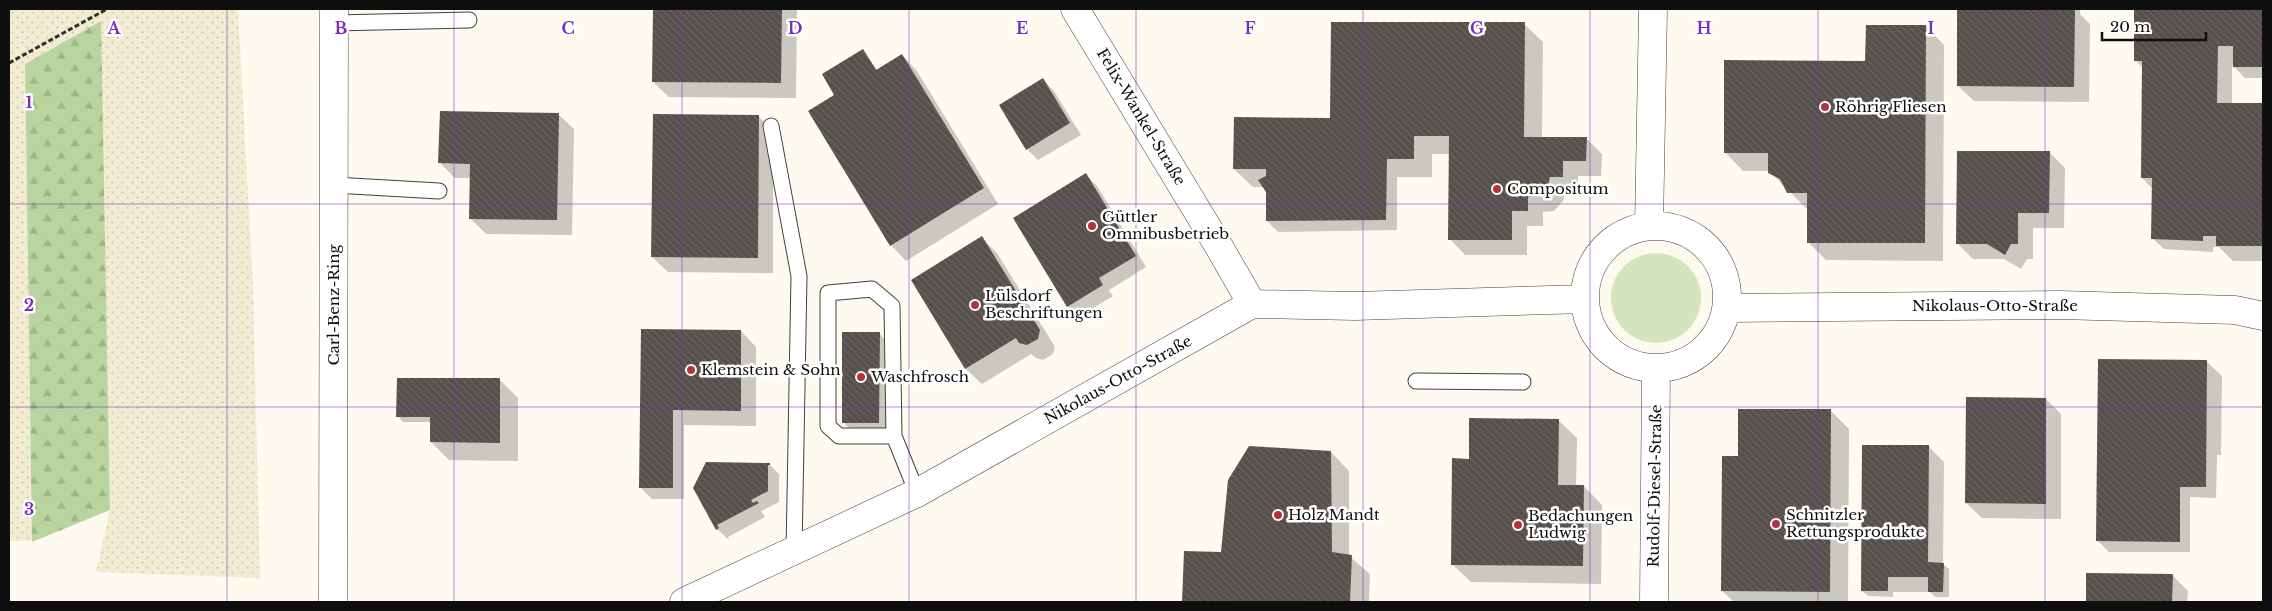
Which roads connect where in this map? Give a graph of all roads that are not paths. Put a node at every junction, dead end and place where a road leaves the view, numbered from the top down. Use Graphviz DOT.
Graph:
graph roads {
  1 [pos="1075,9"];
  2 [pos="1653,9"];
  3 [pos="334,16"];
  4 [pos="468,20"];
  5 [pos="770,126"];
  6 [pos="334,185"];
  7 [pos="439,191"];
  8 [pos="1649,226"];
  9 [pos="1584,299"];
  10 [pos="1252,304"];
  11 [pos="1727,308"];
  12 [pos="2263,316"];
  13 [pos="1656,369"];
  14 [pos="1416,381"];
  15 [pos="1523,382"];
  16 [pos="894,436"];
  17 [pos="917,493"];
  18 [pos="794,551"];
  19 [pos="333,602"];
  20 [pos="684,602"];
  21 [pos="1654,602"];
  1 -- 10 [label="street, Felix-Wankel-Straße"];
  2 -- 8 [label="street"];
  3 -- 4 [label="lane"];
  3 -- 6 [label="street, Carl-Benz-Ring"];
  5 -- 18 [label="lane"];
  6 -- 7 [label="lane"];
  6 -- 19 [label="street, Carl-Benz-Ring"];
  8 -- 9 [label="street"];
  8 -- 11 [label="street"];
  9 -- 10 [label="street"];
  9 -- 13 [label="street"];
  10 -- 17 [label="street, Nikolaus-Otto-Straße"];
  11 -- 12 [label="street, Nikolaus-Otto-Straße"];
  11 -- 13 [label="street"];
  13 -- 21 [label="street, Rudolf-Diesel-Straße"];
  14 -- 15 [label="lane"];
  16 -- 16 [label="lane"];
  16 -- 17 [label="lane"];
  17 -- 18 [label="street, Nikolaus-Otto-Straße"];
  18 -- 20 [label="street, Nikolaus-Otto-Straße"];
}
